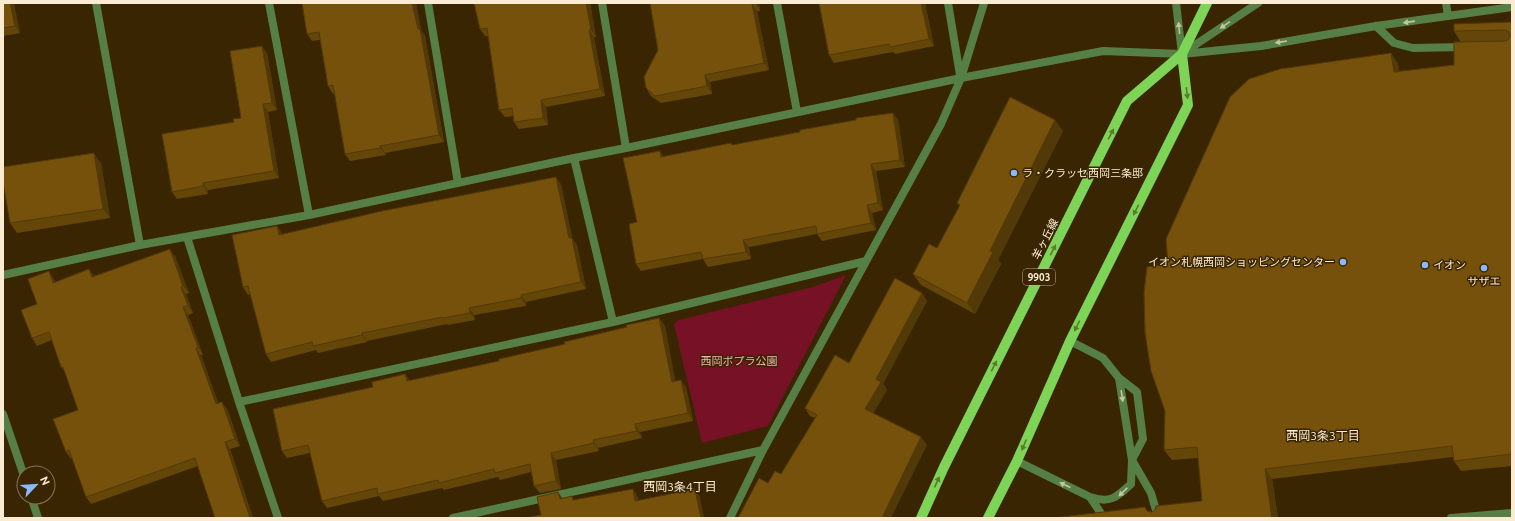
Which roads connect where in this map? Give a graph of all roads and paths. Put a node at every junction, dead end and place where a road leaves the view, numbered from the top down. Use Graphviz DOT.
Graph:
graph roads {
  1 [pos="96,3"];
  2 [pos="269,3"];
  3 [pos="428,3"];
  4 [pos="602,3"];
  5 [pos="777,3"];
  6 [pos="948,3"];
  7 [pos="984,3"];
  8 [pos="1176,3"];
  9 [pos="1207,3"];
  10 [pos="1258,3"];
  11 [pos="1446,3"];
  12 [pos="1512,7"];
  13 [pos="1448,16"];
  14 [pos="1376,26"];
  15 [pos="1465,47"];
  16 [pos="1182,54"];
  17 [pos="961,78"];
  18 [pos="797,112"];
  19 [pos="626,148"];
  20 [pos="574,158"];
  21 [pos="458,183"];
  22 [pos="309,214"];
  23 [pos="187,237"];
  24 [pos="140,245"];
  25 [pos="866,261"];
  26 [pos="3,275"];
  27 [pos="613,322"];
  28 [pos="1070,341"];
  29 [pos="1119,378"];
  30 [pos="239,402"];
  31 [pos="3,414"];
  32 [pos="763,450"];
  33 [pos="1132,460"];
  34 [pos="1016,461"];
  35 [pos="20,465"];
  36 [pos="1090,497"];
  37 [pos="34,505"];
  38 [pos="1512,513"];
  39 [pos="1158,517"];
  40 [pos="38,518"];
  41 [pos="278,518"];
  42 [pos="453,518"];
  43 [pos="730,518"];
  44 [pos="920,518"];
  45 [pos="988,518"];
  46 [pos="1104,518"];
  47 [pos="1451,518"];
  1 -- 24 [label="street"];
  2 -- 22 [label="street"];
  3 -- 21 [label="street"];
  4 -- 19 [label="street"];
  5 -- 18 [label="street"];
  6 -- 17 [label="street"];
  7 -- 17 [label="street"];
  16 -- 8 [label="street, one-way"];
  9 -- 16 [label="main road, 羊ヶ丘線 / 9903"];
  10 -- 16 [label="street, one-way"];
  11 -- 13 [label="street"];
  12 -- 13 [label="street"];
  13 -- 14 [label="street, one-way"];
  14 -- 15 [label="street"];
  14 -- 16 [label="street, one-way"];
  16 -- 17 [label="street"];
  16 -- 28 [label="main road, one-way"];
  44 -- 16 [label="main road, 羊ヶ丘線 / 9903, one-way"];
  17 -- 18 [label="street"];
  17 -- 25 [label="street"];
  18 -- 19 [label="street"];
  19 -- 20 [label="street"];
  20 -- 21 [label="street"];
  20 -- 27 [label="street"];
  21 -- 22 [label="street"];
  22 -- 23 [label="street"];
  23 -- 24 [label="street"];
  23 -- 30 [label="street"];
  24 -- 26 [label="street"];
  25 -- 27 [label="street"];
  25 -- 32 [label="street"];
  27 -- 30 [label="street"];
  28 -- 29 [label="street"];
  28 -- 34 [label="main road, one-way"];
  29 -- 33 [label="street, one-way"];
  29 -- 33 [label="street"];
  30 -- 41 [label="street"];
  31 -- 35 [label="street"];
  32 -- 42 [label="street"];
  32 -- 43 [label="street"];
  33 -- 36 [label="street, one-way"];
  33 -- 39 [label="street"];
  36 -- 34 [label="street, one-way"];
  34 -- 45 [label="main road"];
  36 -- 46 [label="street"];
  37 -- 40 [label="street"];
  38 -- 47 [label="street"];
}
